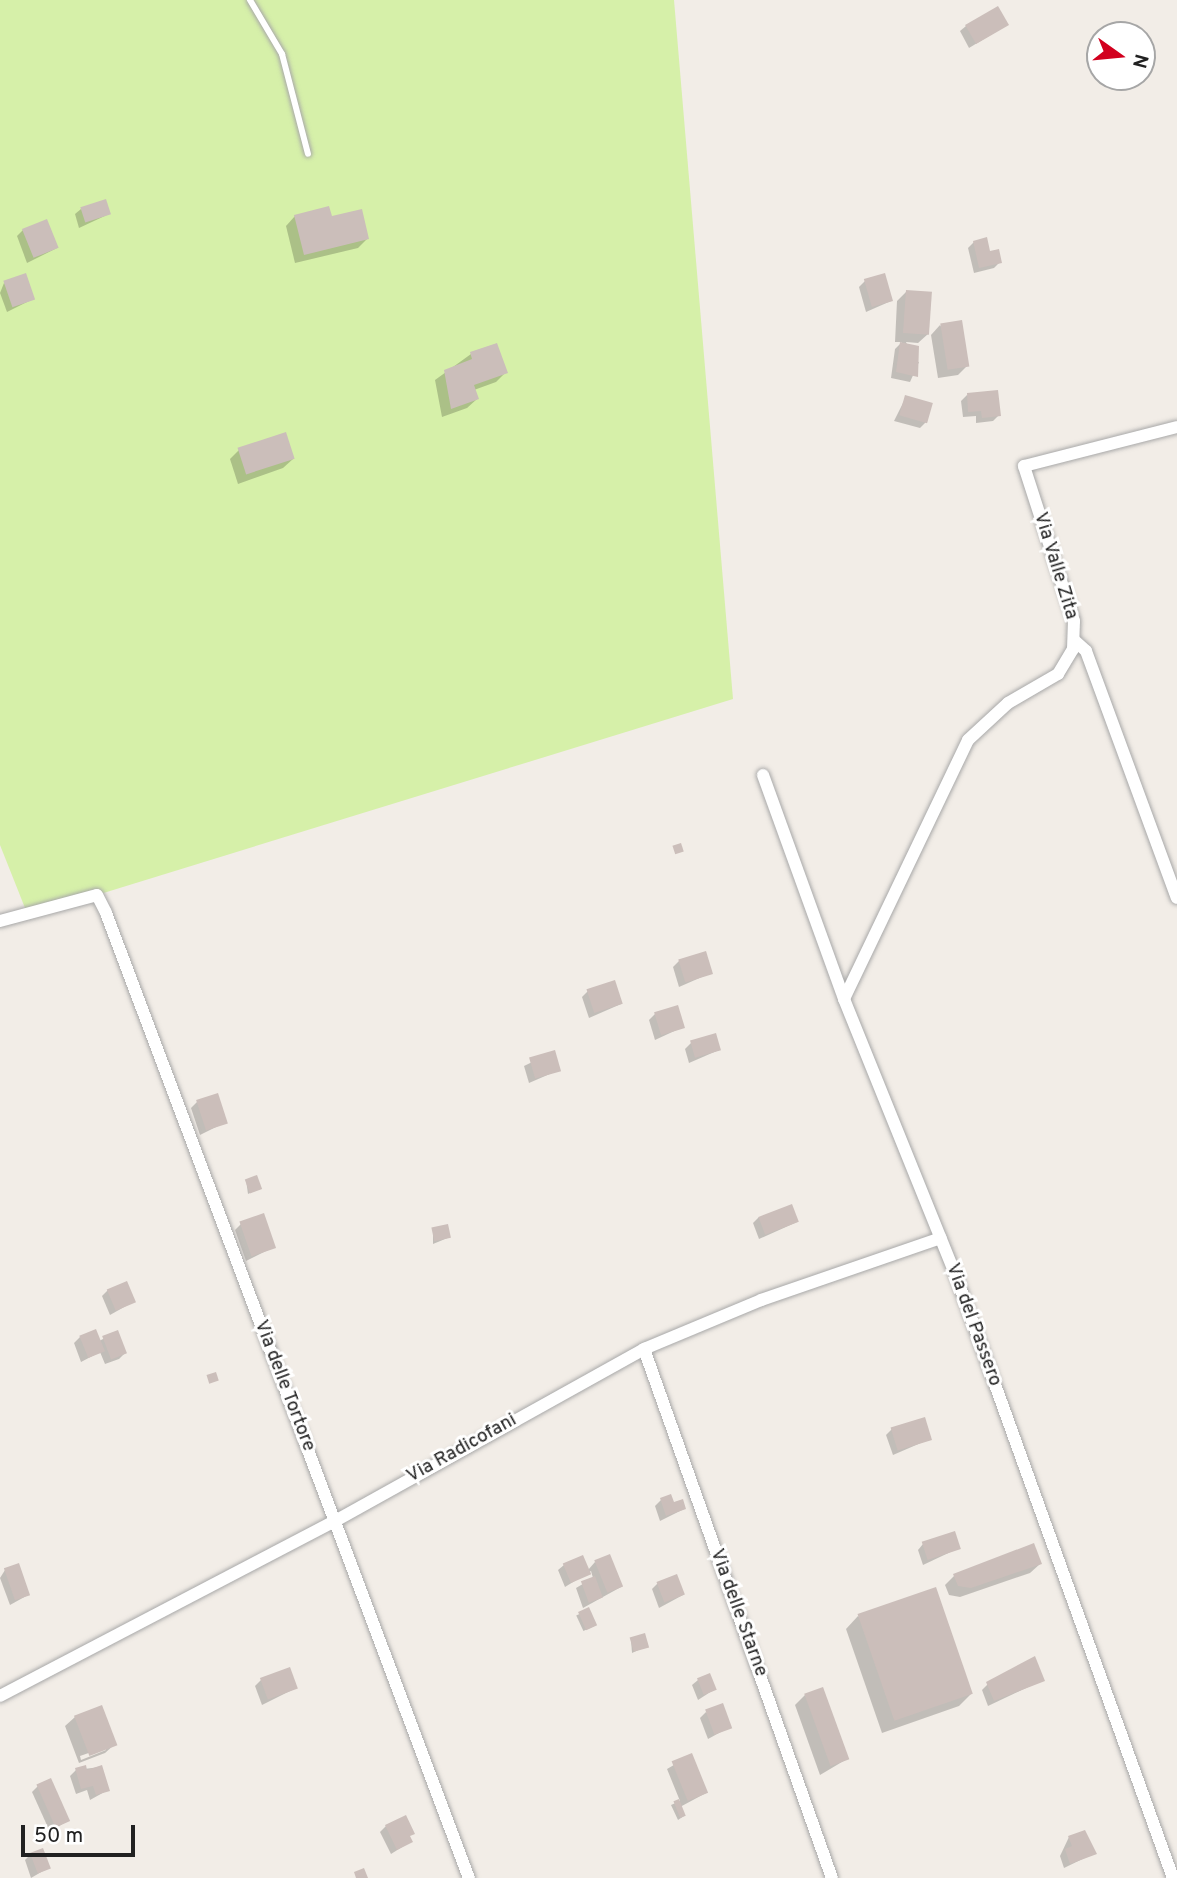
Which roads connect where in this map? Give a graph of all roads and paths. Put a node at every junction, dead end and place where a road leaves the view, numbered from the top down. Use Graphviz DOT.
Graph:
graph roads {
  1 [pos="250,0"];
  2 [pos="308,153"];
  3 [pos="1177,427"];
  4 [pos="1075,641"];
  5 [pos="763,775"];
  6 [pos="1177,898"];
  7 [pos="0,921"];
  8 [pos="844,999"];
  9 [pos="941,1238"];
  10 [pos="644,1349"];
  11 [pos="335,1521"];
  12 [pos="0,1696"];
  13 [pos="469,1878"];
  14 [pos="832,1878"];
  15 [pos="1173,1878"];
  1 -- 2 [label="lane"];
  3 -- 4 [label="street, Via Valle Zita"];
  4 -- 6 [label="street"];
  4 -- 8 [label="street, Via Valle Zita"];
  5 -- 8 [label="street, Via del Passero"];
  7 -- 11 [label="street, Via delle Tortore"];
  8 -- 9 [label="street, Via del Passero"];
  9 -- 10 [label="street, Via Radicofani"];
  9 -- 15 [label="street, Via del Passero"];
  10 -- 11 [label="street, Via Radicofani"];
  10 -- 14 [label="street, Via delle Starne"];
  11 -- 12 [label="street, Via Radicofani"];
  11 -- 13 [label="street, Via delle Tortore"];
}
